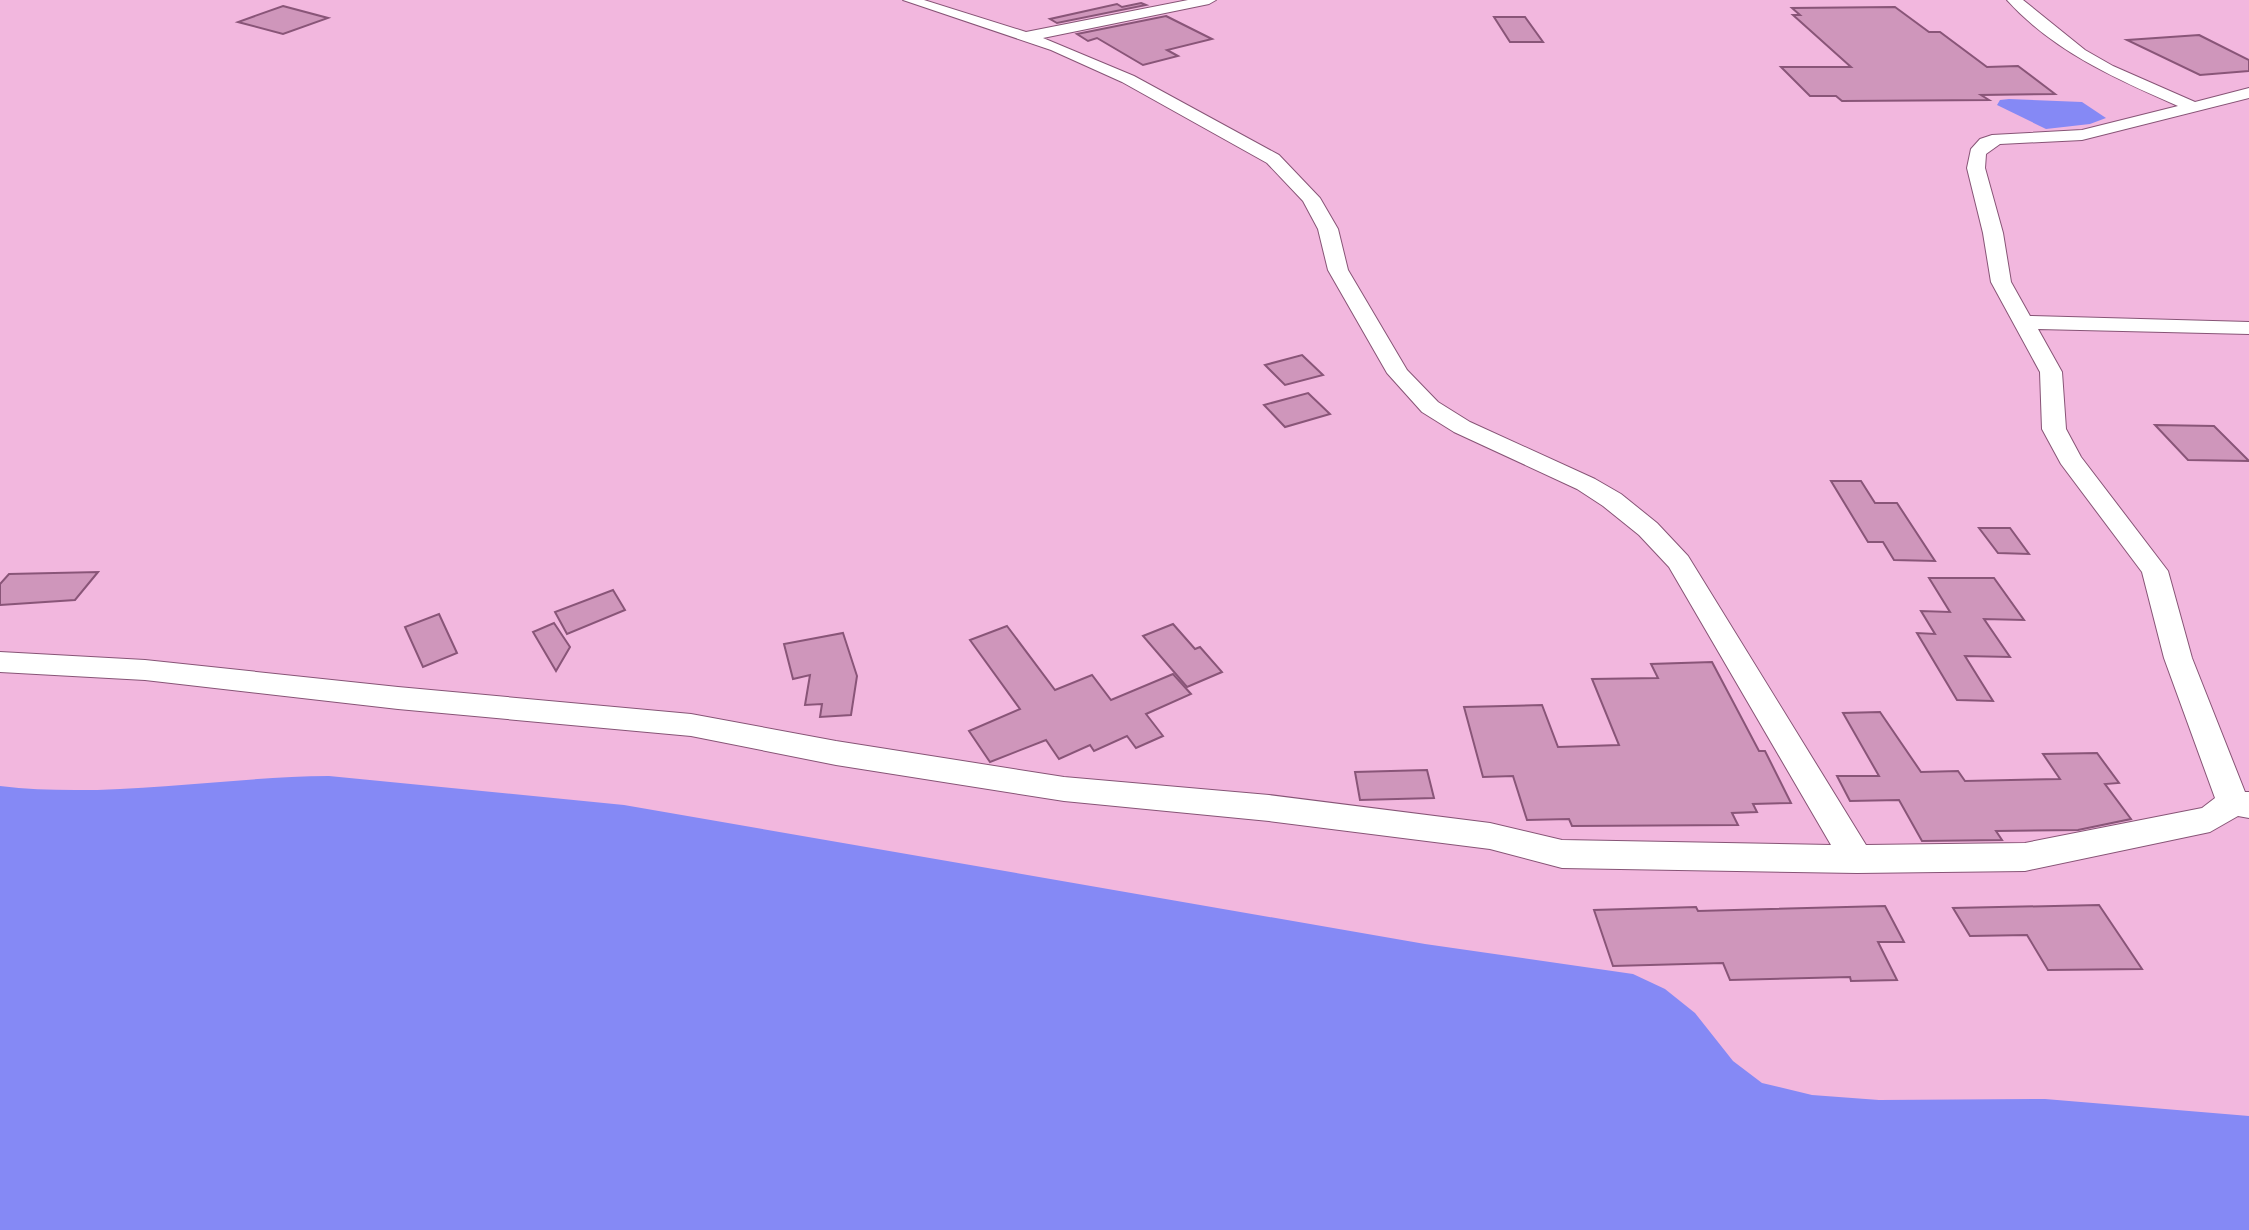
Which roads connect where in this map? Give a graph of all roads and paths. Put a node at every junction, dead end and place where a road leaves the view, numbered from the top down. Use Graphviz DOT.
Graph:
graph roads {
  1 [pos="910,0"];
  2 [pos="1209,0"];
  3 [pos="2014,0"];
  4 [pos="1024,37"];
  5 [pos="2249,93"];
  6 [pos="2196,108"];
  7 [pos="2024,322"];
  8 [pos="2249,328"];
  9 [pos="0,662"];
  10 [pos="2241,804"];
  11 [pos="1857,859"];
  1 -- 4 [label="street"];
  2 -- 4 [label="street"];
  3 -- 6 [label="street"];
  4 -- 11 [label="street"];
  5 -- 6 [label="street"];
  6 -- 7 [label="street"];
  7 -- 8 [label="street"];
  7 -- 10 [label="street"];
  9 -- 11 [label="street"];
  10 -- 11 [label="street"];
}
